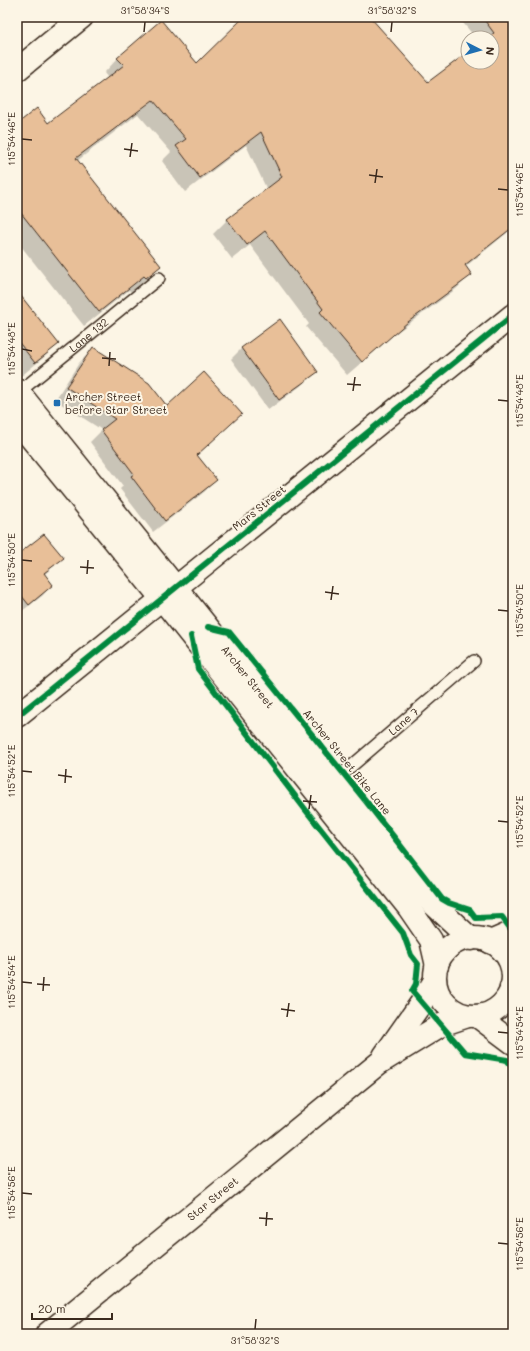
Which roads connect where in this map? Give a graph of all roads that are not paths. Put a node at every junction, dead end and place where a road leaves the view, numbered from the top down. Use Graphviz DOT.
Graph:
graph roads {
  1 [pos="82,17"];
  2 [pos="17,70"];
  3 [pos="159,278"];
  4 [pos="513,315"];
  5 [pos="18,391"];
  6 [pos="17,421"];
  7 [pos="169,593"];
  8 [pos="474,661"];
  9 [pos="17,716"];
  10 [pos="333,782"];
  11 [pos="513,932"];
  12 [pos="480,940"];
  13 [pos="436,973"];
  14 [pos="511,991"];
  15 [pos="472,1016"];
  16 [pos="513,1043"];
  17 [pos="379,1063"];
  18 [pos="46,1334"];
  1 -- 2 [label="main road"];
  3 -- 5 [label="lane, Lane 132"];
  4 -- 7 [label="main road, Mars Street"];
  5 -- 7 [label="main road, Archer Street"];
  6 -- 7 [label="main road, Archer Street"];
  7 -- 9 [label="main road, Mars Street"];
  7 -- 10 [label="main road, Archer Street"];
  7 -- 13 [label="main road, Archer Street"];
  8 -- 10 [label="lane, Lane 7"];
  10 -- 12 [label="main road, Archer Street"];
  11 -- 12 [label="main road"];
  12 -- 13 [label="main road"];
  12 -- 14 [label="main road"];
  13 -- 15 [label="main road"];
  13 -- 17 [label="main road, Star Street"];
  14 -- 15 [label="main road"];
  15 -- 16 [label="main road"];
  15 -- 17 [label="main road, Star Street"];
  17 -- 18 [label="main road, Star Street"];
}
